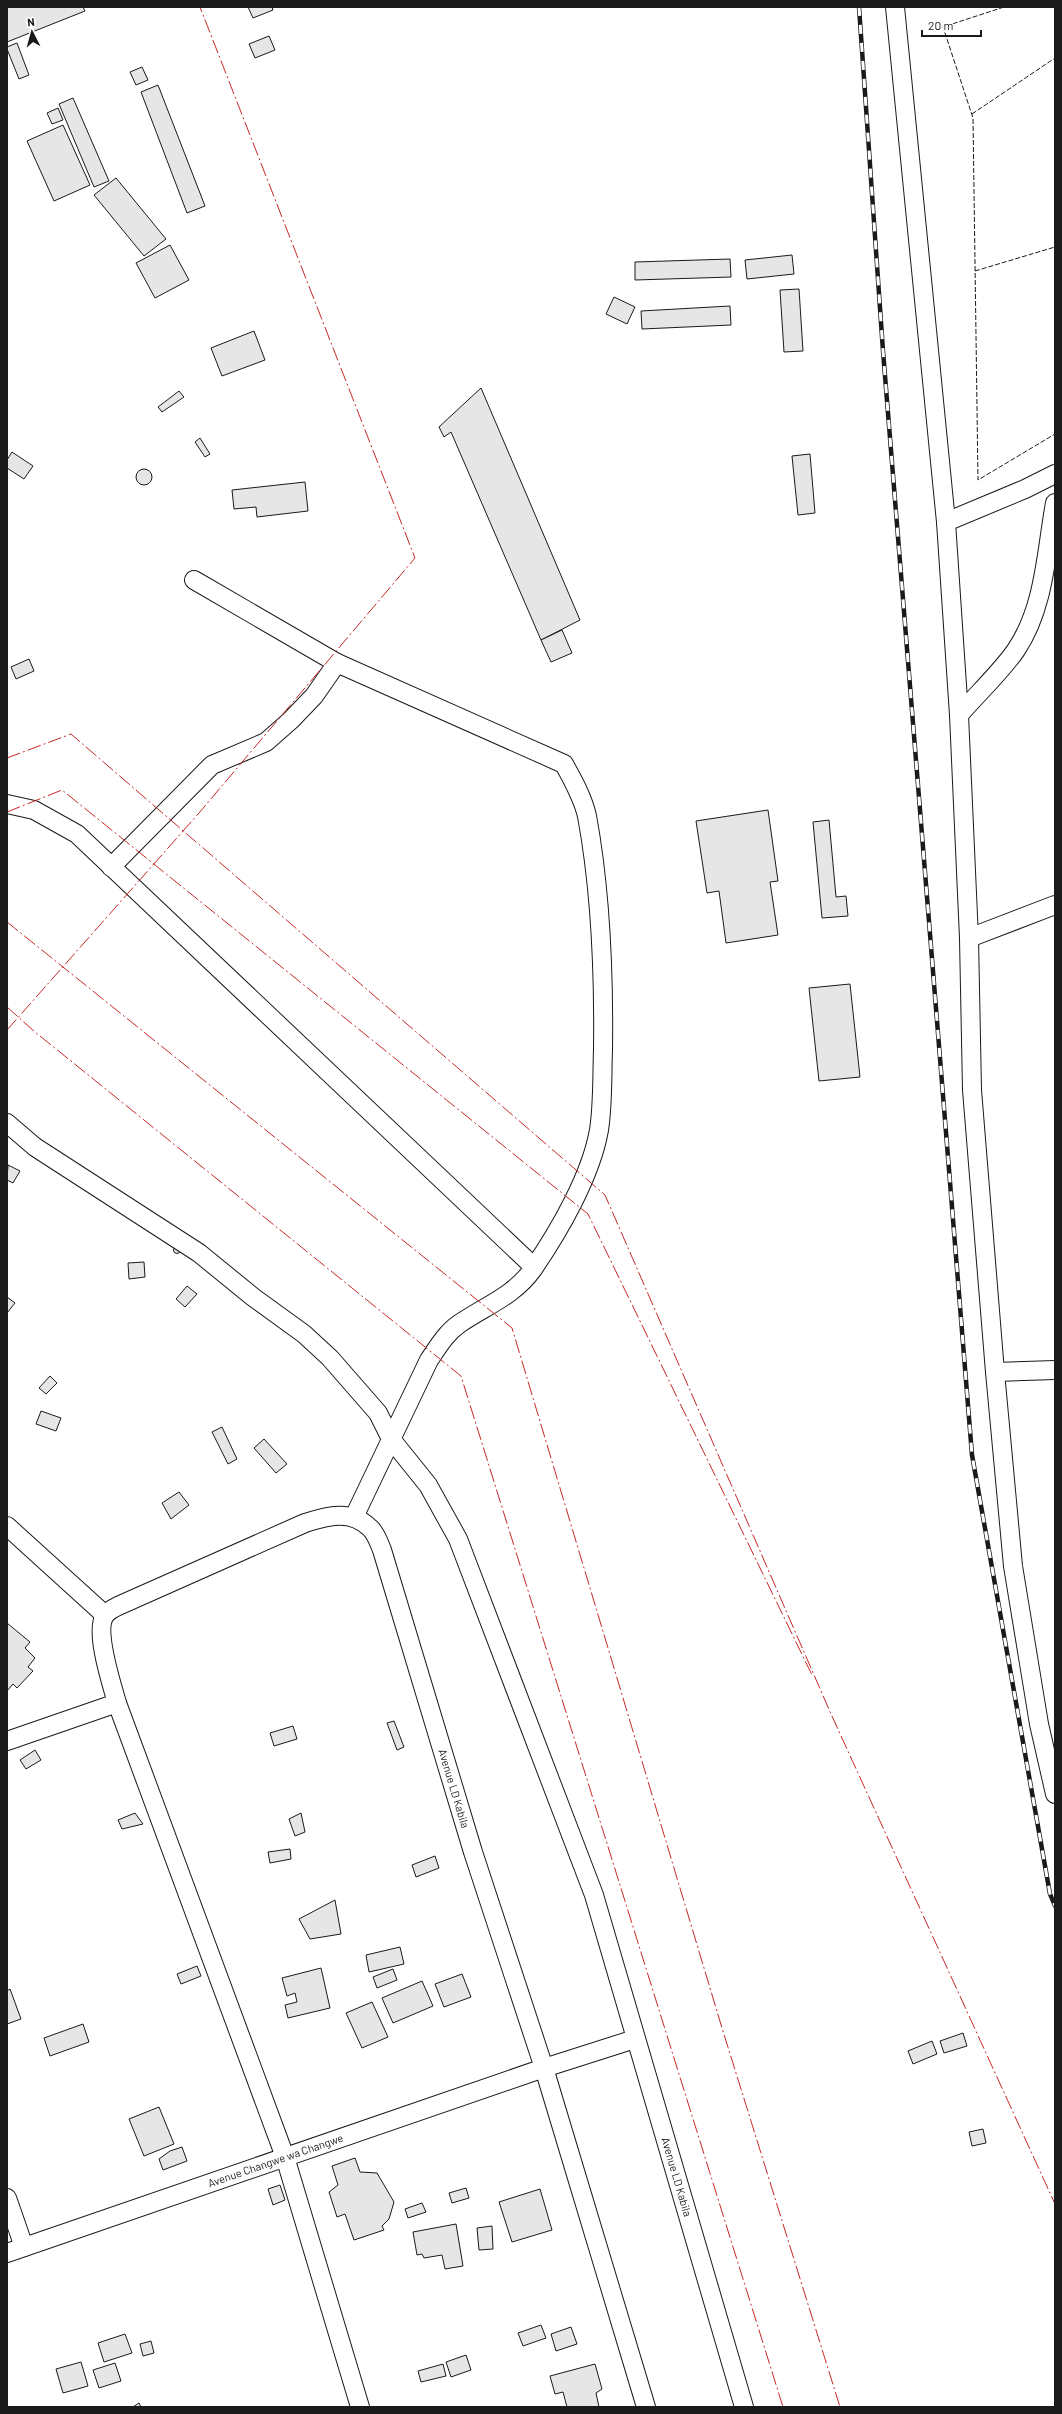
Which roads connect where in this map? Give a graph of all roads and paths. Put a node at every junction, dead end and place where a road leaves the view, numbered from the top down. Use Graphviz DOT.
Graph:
graph roads {
  1 [pos="894,7"];
  2 [pos="1055,474"];
  3 [pos="1055,503"];
  4 [pos="946,522"];
  5 [pos="194,580"];
  6 [pos="337,663"];
  7 [pos="959,714"];
  8 [pos="7,804"];
  9 [pos="111,868"];
  10 [pos="1055,905"];
  11 [pos="969,938"];
  12 [pos="7,1123"];
  13 [pos="534,1267"];
  14 [pos="1055,1370"];
  15 [pos="995,1372"];
  16 [pos="391,1440"];
  17 [pos="354,1517"];
  18 [pos="7,1526"];
  19 [pos="105,1615"];
  20 [pos="117,1703"];
  21 [pos="7,1741"];
  22 [pos="1055,1794"];
  23 [pos="635,2039"];
  24 [pos="544,2068"];
  25 [pos="285,2157"];
  26 [pos="7,2198"];
  27 [pos="24,2247"];
  28 [pos="7,2253"];
  29 [pos="360,2407"];
  30 [pos="646,2407"];
  31 [pos="744,2407"];
  1 -- 4 [label="street"];
  2 -- 4 [label="street"];
  3 -- 7 [label="street"];
  4 -- 7 [label="street"];
  5 -- 6 [label="street"];
  6 -- 9 [label="street"];
  6 -- 13 [label="street"];
  7 -- 11 [label="street"];
  8 -- 9 [label="street"];
  9 -- 13 [label="street"];
  10 -- 11 [label="street"];
  11 -- 15 [label="street"];
  12 -- 16 [label="street, Avenue LD Kabila"];
  13 -- 16 [label="street"];
  14 -- 15 [label="street"];
  15 -- 22 [label="street"];
  16 -- 17 [label="street"];
  16 -- 23 [label="street, Avenue LD Kabila"];
  17 -- 19 [label="street"];
  17 -- 24 [label="street, Avenue LD Kabila"];
  18 -- 19 [label="street"];
  19 -- 20 [label="street"];
  20 -- 21 [label="street"];
  20 -- 25 [label="street"];
  23 -- 24 [label="street"];
  23 -- 31 [label="street, Avenue LD Kabila"];
  24 -- 25 [label="street, Avenue Changwe wa Changwe"];
  24 -- 30 [label="street, Avenue LD Kabila"];
  25 -- 27 [label="street, Avenue Changwe wa Changwe"];
  25 -- 29 [label="street"];
  26 -- 27 [label="street"];
  27 -- 28 [label="street, Avenue Changwe wa Changwe"];
}
